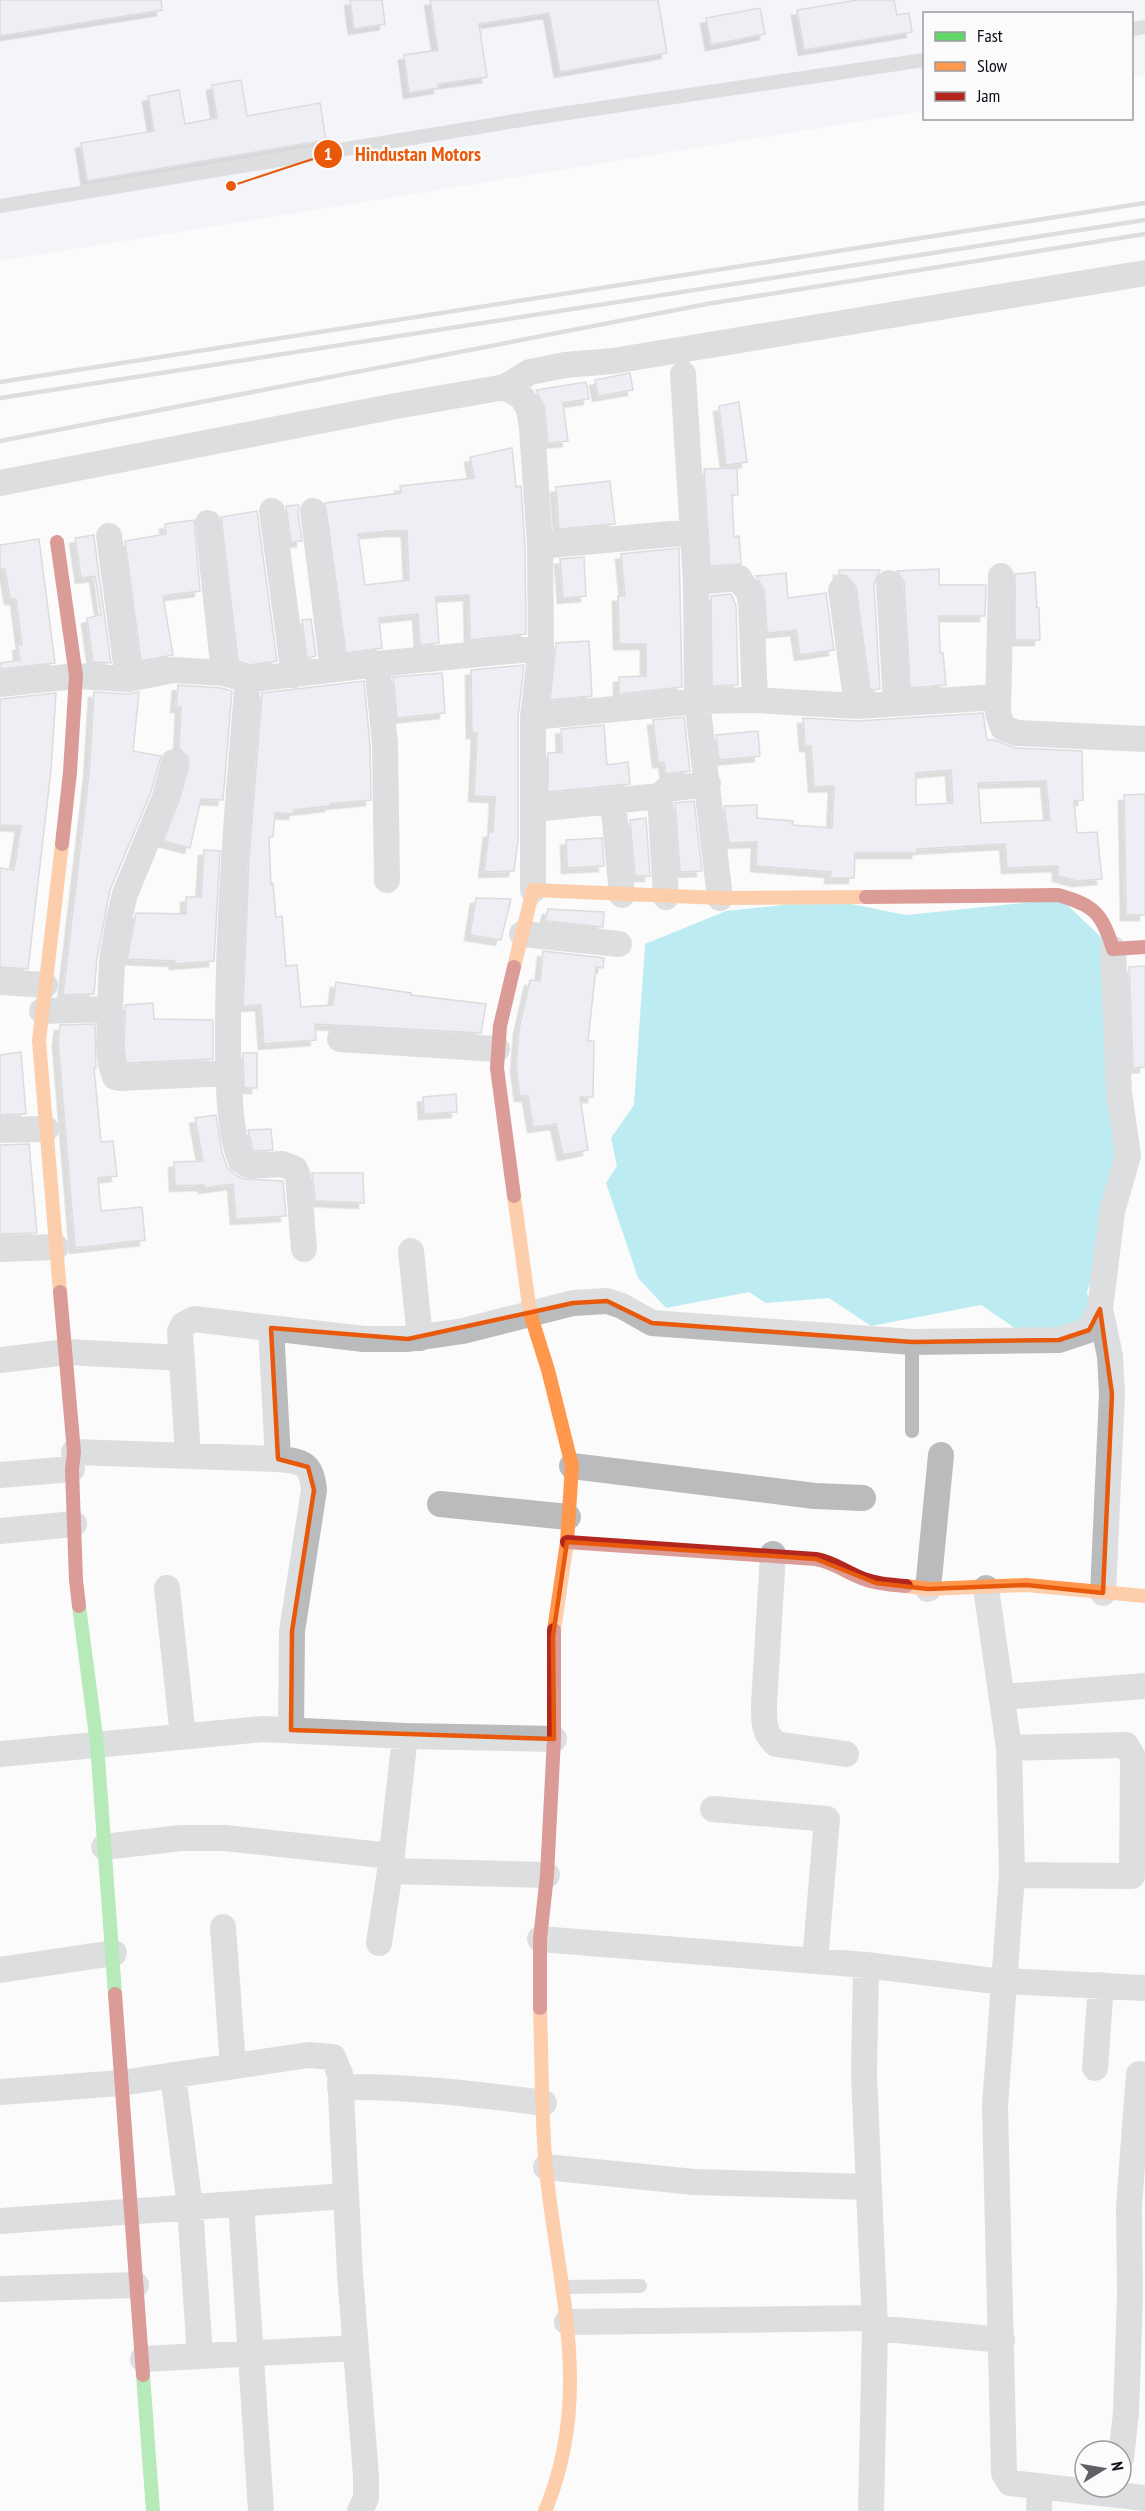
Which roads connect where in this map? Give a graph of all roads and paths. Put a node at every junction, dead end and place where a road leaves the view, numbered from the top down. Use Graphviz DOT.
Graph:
graph roads {
  1 [pos="923,60"];
  2 [pos="0,206"];
  3 [pos="1145,273"];
  4 [pos="683,374"];
  5 [pos="505,387"];
  6 [pos="0,483"];
  7 [pos="272,511"];
  8 [pos="313,512"];
  9 [pos="207,523"];
  10 [pos="693,532"];
  11 [pos="109,536"];
  12 [pos="57,542"];
  13 [pos="540,546"];
  14 [pos="1001,576"];
  15 [pos="696,582"];
  16 [pos="889,583"];
  17 [pos="841,590"];
  18 [pos="541,648"];
  19 [pos="377,664"];
  20 [pos="333,669"];
  21 [pos="294,675"];
  22 [pos="76,676"];
  23 [pos="236,676"];
  24 [pos="128,680"];
  25 [pos="0,684"];
  26 [pos="998,697"];
  27 [pos="755,700"];
  28 [pos="697,701"];
  29 [pos="896,703"];
  30 [pos="857,706"];
  31 [pos="533,717"];
  32 [pos="1145,739"];
  33 [pos="174,762"];
  34 [pos="708,784"];
  35 [pos="660,796"];
  36 [pos="613,801"];
  37 [pos="534,809"];
  38 [pos="387,880"];
  39 [pos="533,890"];
  40 [pos="622,895"];
  41 [pos="666,897"];
  42 [pos="720,898"];
  43 [pos="522,934"];
  44 [pos="619,944"];
  45 [pos="1145,947"];
  46 [pos="1113,949"];
  47 [pos="0,982"];
  48 [pos="45,985"];
  49 [pos="110,1009"];
  50 [pos="42,1011"];
  51 [pos="340,1039"];
  52 [pos="497,1049"];
  53 [pos="228,1073"];
  54 [pos="46,1129"];
  55 [pos="0,1130"];
  56 [pos="56,1247"];
  57 [pos="0,1249"];
  58 [pos="304,1249"];
  59 [pos="411,1251"];
  60 [pos="1100,1309"];
  61 [pos="530,1313"];
  62 [pos="271,1328"];
  63 [pos="420,1338"];
  64 [pos="912,1342"];
  65 [pos="67,1352"];
  66 [pos="182,1358"];
  67 [pos="0,1360"];
  68 [pos="912,1431"];
  69 [pos="188,1455"];
  70 [pos="941,1455"];
  71 [pos="278,1459"];
  72 [pos="73,1461"];
  73 [pos="572,1466"];
  74 [pos="0,1475"];
  75 [pos="864,1498"];
  76 [pos="440,1504"];
  77 [pos="568,1517"];
  78 [pos="74,1524"];
  79 [pos="0,1531"];
  80 [pos="567,1542"];
  81 [pos="772,1554"];
  82 [pos="167,1588"];
  83 [pos="986,1588"];
  84 [pos="928,1589"];
  85 [pos="1103,1593"];
  86 [pos="1145,1596"];
  87 [pos="1145,1686"];
  88 [pos="1002,1697"];
  89 [pos="291,1730"];
  90 [pos="183,1736"];
  91 [pos="405,1737"];
  92 [pos="554,1739"];
  93 [pos="97,1744"];
  94 [pos="1009,1748"];
  95 [pos="0,1754"];
  96 [pos="846,1754"];
  97 [pos="713,1809"];
  98 [pos="1139,1836"];
  99 [pos="104,1847"];
  100 [pos="390,1864"];
  101 [pos="547,1875"];
  102 [pos="1012,1875"];
  103 [pos="223,1927"];
  104 [pos="540,1939"];
  105 [pos="378,1943"];
  106 [pos="114,1953"];
  107 [pos="815,1960"];
  108 [pos="866,1965"];
  109 [pos="0,1970"];
  110 [pos="1004,1981"];
  111 [pos="1101,1985"];
  112 [pos="1145,1988"];
  113 [pos="233,2066"];
  114 [pos="1095,2068"];
  115 [pos="1139,2074"];
  116 [pos="173,2075"];
  117 [pos="122,2083"];
  118 [pos="340,2087"];
  119 [pos="0,2092"];
  120 [pos="544,2103"];
  121 [pos="546,2167"];
  122 [pos="869,2187"];
  123 [pos="346,2196"];
  124 [pos="241,2204"];
  125 [pos="190,2207"];
  126 [pos="131,2212"];
  127 [pos="0,2221"];
  128 [pos="136,2285"];
  129 [pos="640,2286"];
  130 [pos="562,2287"];
  131 [pos="0,2289"];
  132 [pos="567,2322"];
  133 [pos="875,2323"];
  134 [pos="1002,2340"];
  135 [pos="356,2348"];
  136 [pos="249,2354"];
  137 [pos="200,2356"];
  138 [pos="142,2359"];
  139 [pos="1123,2439"];
  140 [pos="1073,2496"];
  141 [pos="1039,2499"];
  142 [pos="153,2511"];
  143 [pos="261,2511"];
  144 [pos="360,2511"];
  145 [pos="545,2511"];
  146 [pos="871,2511"];
  1 -- 2 [label="lane"];
  3 -- 5 [label="street"];
  4 -- 10 [label="street"];
  5 -- 6 [label="street"];
  5 -- 13 [label="street"];
  7 -- 21 [label="street"];
  8 -- 20 [label="street"];
  9 -- 23 [label="street"];
  10 -- 13 [label="street"];
  10 -- 15 [label="street"];
  11 -- 24 [label="street"];
  12 -- 22 [label="street"];
  13 -- 18 [label="street"];
  14 -- 26 [label="street"];
  15 -- 27 [label="street"];
  15 -- 28 [label="street"];
  16 -- 29 [label="street"];
  17 -- 30 [label="street"];
  18 -- 19 [label="street"];
  18 -- 31 [label="street"];
  19 -- 20 [label="street"];
  19 -- 38 [label="street"];
  20 -- 21 [label="street"];
  21 -- 23 [label="street"];
  22 -- 24 [label="street"];
  22 -- 25 [label="street"];
  22 -- 48 [label="street"];
  23 -- 24 [label="street"];
  23 -- 53 [label="street"];
  26 -- 29 [label="street"];
  26 -- 32 [label="street"];
  27 -- 28 [label="street"];
  27 -- 30 [label="street"];
  28 -- 31 [label="street"];
  28 -- 34 [label="street"];
  29 -- 30 [label="street"];
  31 -- 37 [label="street"];
  33 -- 49 [label="street"];
  34 -- 35 [label="street"];
  34 -- 42 [label="street"];
  35 -- 36 [label="street"];
  35 -- 41 [label="street"];
  36 -- 37 [label="street"];
  36 -- 40 [label="street"];
  37 -- 39 [label="street"];
  39 -- 40 [label="street"];
  39 -- 43 [label="street"];
  40 -- 41 [label="street"];
  41 -- 42 [label="street"];
  42 -- 46 [label="street"];
  43 -- 44 [label="street"];
  43 -- 52 [label="street"];
  45 -- 46 [label="street"];
  46 -- 60 [label="street"];
  47 -- 48 [label="street"];
  48 -- 50 [label="street"];
  49 -- 50 [label="street"];
  49 -- 53 [label="street"];
  50 -- 54 [label="street"];
  51 -- 52 [label="street"];
  52 -- 61 [label="street"];
  53 -- 58 [label="street"];
  54 -- 55 [label="street"];
  54 -- 56 [label="street"];
  56 -- 57 [label="street"];
  56 -- 65 [label="street"];
  59 -- 63 [label="street"];
  60 -- 64 [label="street"];
  60 -- 85 [label="street"];
  61 -- 63 [label="street"];
  61 -- 64 [label="street"];
  61 -- 73 [label="street"];
  62 -- 63 [label="street"];
  62 -- 66 [label="street"];
  62 -- 71 [label="street"];
  64 -- 68 [label="lane"];
  65 -- 66 [label="street"];
  65 -- 67 [label="street"];
  65 -- 72 [label="street"];
  66 -- 69 [label="street"];
  69 -- 71 [label="street"];
  69 -- 72 [label="street"];
  70 -- 84 [label="street"];
  71 -- 89 [label="street"];
  72 -- 74 [label="street"];
  72 -- 78 [label="street"];
  73 -- 75 [label="street"];
  73 -- 77 [label="street"];
  76 -- 77 [label="street"];
  77 -- 80 [label="street"];
  78 -- 79 [label="street"];
  78 -- 93 [label="street"];
  80 -- 81 [label="street"];
  80 -- 92 [label="street"];
  81 -- 84 [label="street"];
  81 -- 96 [label="street"];
  82 -- 90 [label="street"];
  83 -- 84 [label="street"];
  83 -- 85 [label="street"];
  83 -- 88 [label="street"];
  85 -- 86 [label="street"];
  87 -- 88 [label="street"];
  88 -- 94 [label="street"];
  89 -- 90 [label="street"];
  89 -- 91 [label="street"];
  90 -- 93 [label="street"];
  91 -- 92 [label="street"];
  91 -- 100 [label="street"];
  92 -- 101 [label="street"];
  93 -- 95 [label="street"];
  93 -- 99 [label="street"];
  94 -- 98 [label="street"];
  94 -- 102 [label="street"];
  97 -- 107 [label="street"];
  98 -- 102 [label="street"];
  99 -- 100 [label="street"];
  99 -- 106 [label="street"];
  100 -- 101 [label="street"];
  100 -- 105 [label="street"];
  101 -- 104 [label="street"];
  102 -- 110 [label="street"];
  103 -- 113 [label="street"];
  104 -- 107 [label="street"];
  104 -- 120 [label="street"];
  106 -- 109 [label="street"];
  106 -- 117 [label="street"];
  107 -- 108 [label="street"];
  108 -- 110 [label="street"];
  108 -- 122 [label="street"];
  110 -- 111 [label="street"];
  110 -- 134 [label="street"];
  111 -- 112 [label="street"];
  111 -- 114 [label="street"];
  113 -- 116 [label="street"];
  113 -- 118 [label="street"];
  115 -- 139 [label="street"];
  116 -- 117 [label="street"];
  116 -- 125 [label="street"];
  117 -- 119 [label="street"];
  117 -- 126 [label="street"];
  118 -- 120 [label="street"];
  118 -- 123 [label="street"];
  120 -- 121 [label="street"];
  121 -- 122 [label="street"];
  121 -- 130 [label="street"];
  122 -- 133 [label="street"];
  123 -- 124 [label="street"];
  123 -- 135 [label="street"];
  124 -- 125 [label="street"];
  124 -- 136 [label="street"];
  125 -- 126 [label="street"];
  125 -- 137 [label="street"];
  126 -- 127 [label="street"];
  126 -- 128 [label="street"];
  128 -- 131 [label="street"];
  128 -- 138 [label="street"];
  129 -- 130 [label="lane"];
  130 -- 132 [label="street"];
  132 -- 133 [label="street"];
  132 -- 145 [label="street"];
  133 -- 134 [label="street"];
  133 -- 146 [label="street"];
  134 -- 141 [label="street"];
  135 -- 136 [label="street"];
  135 -- 144 [label="street"];
  136 -- 137 [label="street"];
  136 -- 143 [label="street"];
  137 -- 138 [label="street"];
  138 -- 142 [label="street"];
  140 -- 141 [label="street"];
}
